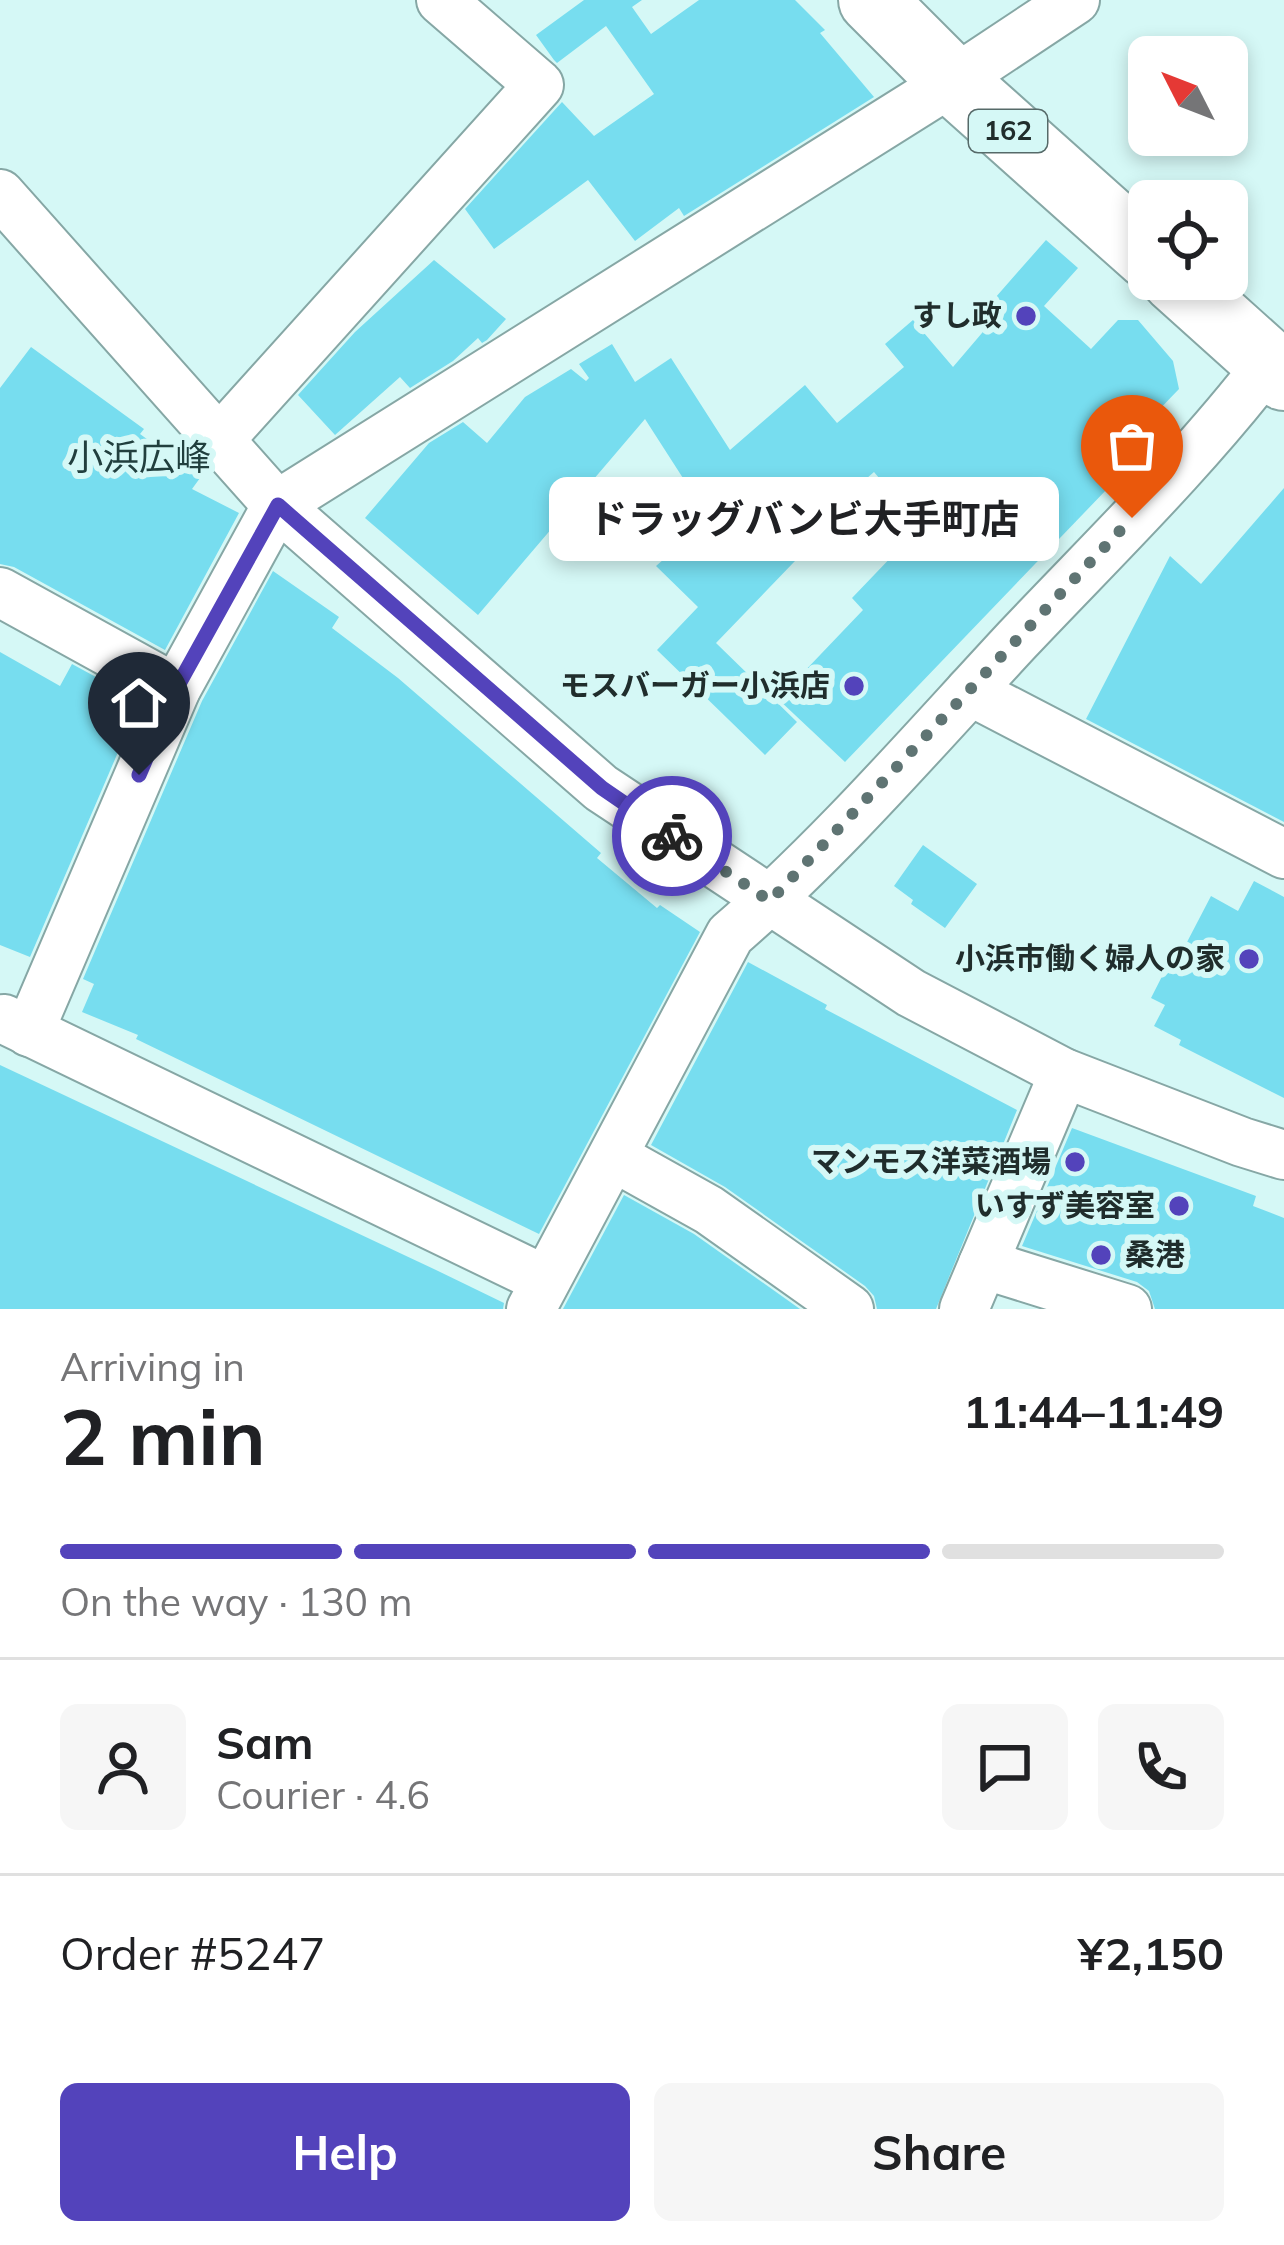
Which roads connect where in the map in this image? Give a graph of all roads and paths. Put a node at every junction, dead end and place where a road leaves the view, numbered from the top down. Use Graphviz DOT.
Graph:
graph roads {
  1 [pos="441,0"];
  2 [pos="872,0"];
  3 [pos="1076,0"];
  4 [pos="953,82"];
  5 [pos="0,194"];
  6 [pos="1128,237"];
  7 [pos="1198,300"];
  8 [pos="1276,370"];
  9 [pos="219,440"];
  10 [pos="278,505"];
  11 [pos="0,592"];
  12 [pos="176,689"];
  13 [pos="970,691"];
  14 [pos="1284,854"];
  15 [pos="770,901"];
  16 [pos="8,1023"];
  17 [pos="1064,1073"];
  18 [pos="1284,1155"];
  19 [pos="614,1156"];
  20 [pos="983,1264"];
  21 [pos="538,1294"];
  22 [pos="849,1309"];
  23 [pos="964,1309"];
  24 [pos="1127,1309"];
  1 -- 9 [label="street"];
  2 -- 4 [label="highway, 162"];
  3 -- 4 [label="street"];
  4 -- 6 [label="highway, 162"];
  4 -- 10 [label="street"];
  5 -- 9 [label="street"];
  7 -- 8 [label="highway"];
  8 -- 13 [label="street"];
  9 -- 10 [label="street"];
  10 -- 12 [label="street"];
  10 -- 15 [label="street"];
  11 -- 12 [label="street"];
  12 -- 16 [label="street"];
  13 -- 14 [label="street"];
  13 -- 15 [label="street"];
  15 -- 17 [label="street"];
  15 -- 19 [label="street"];
  16 -- 21 [label="street"];
  17 -- 18 [label="street"];
  17 -- 20 [label="street"];
  19 -- 21 [label="street"];
  19 -- 22 [label="street"];
  20 -- 23 [label="street"];
  20 -- 24 [label="street"];
}
